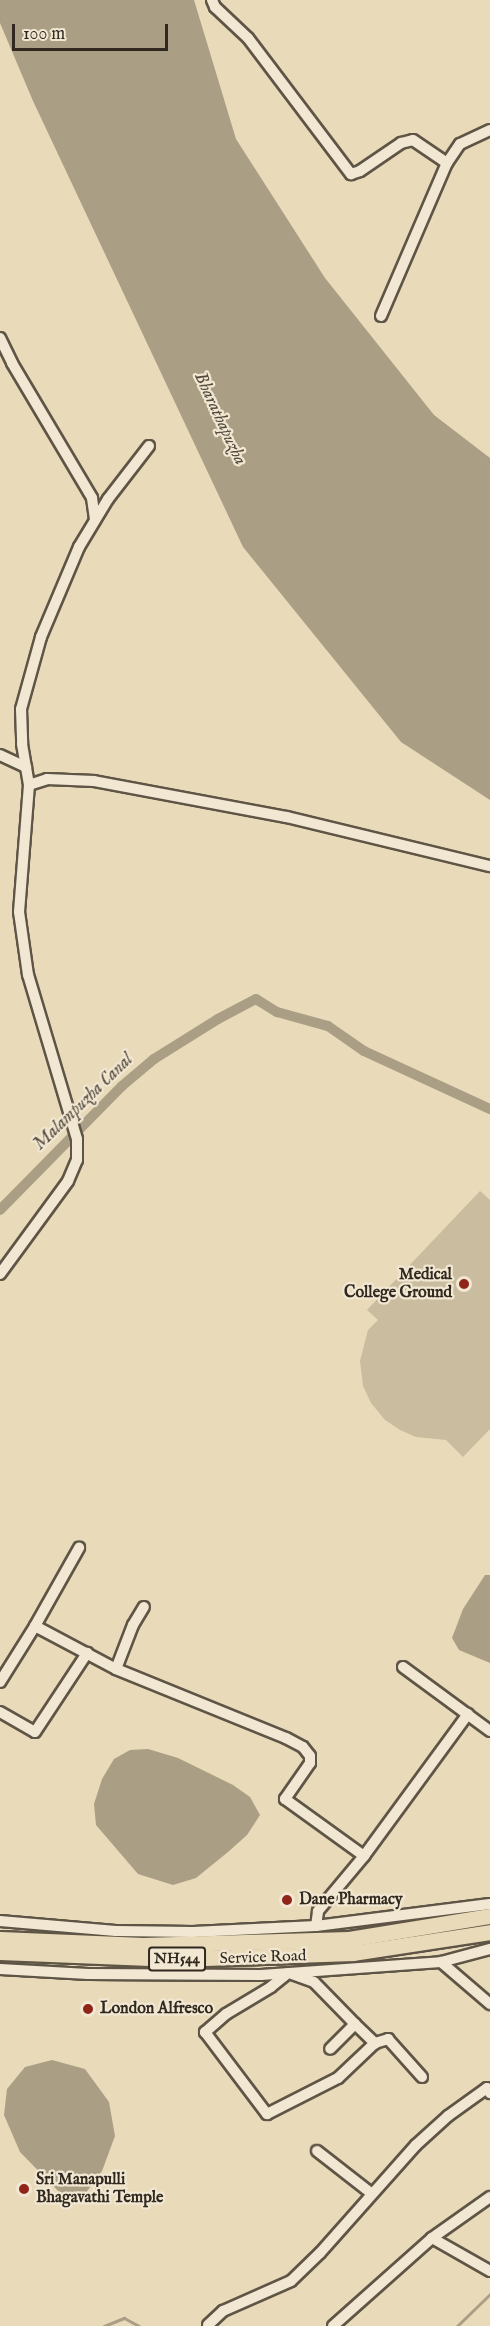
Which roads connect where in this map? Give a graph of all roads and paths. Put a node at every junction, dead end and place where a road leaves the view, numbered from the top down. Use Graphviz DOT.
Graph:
graph roads {
  1 [pos="212,0"];
  2 [pos="490,130"];
  3 [pos="447,163"];
  4 [pos="381,316"];
  5 [pos="0,338"];
  6 [pos="149,446"];
  7 [pos="95,520"];
  8 [pos="0,755"];
  9 [pos="26,767"];
  10 [pos="29,785"];
  11 [pos="490,866"];
  12 [pos="0,1274"];
  13 [pos="79,1548"];
  14 [pos="144,1606"];
  15 [pos="35,1626"];
  16 [pos="87,1653"];
  17 [pos="402,1667"];
  18 [pos="116,1669"];
  19 [pos="0,1682"];
  20 [pos="0,1712"];
  21 [pos="468,1714"];
  22 [pos="490,1731"];
  23 [pos="364,1856"];
  24 [pos="490,1904"];
  25 [pos="490,1916"];
  26 [pos="0,1921"];
  27 [pos="316,1926"];
  28 [pos="490,1932"];
  29 [pos="0,1939"];
  30 [pos="490,1942"];
  31 [pos="490,1949"];
  32 [pos="0,1952"];
  33 [pos="476,1952"];
  34 [pos="441,1962"];
  35 [pos="0,1969"];
  36 [pos="289,1972"];
  37 [pos="490,2004"];
  38 [pos="355,2024"];
  39 [pos="375,2043"];
  40 [pos="330,2049"];
  41 [pos="422,2077"];
  42 [pos="490,2093"];
  43 [pos="317,2151"];
  44 [pos="371,2193"];
  45 [pos="490,2196"];
  46 [pos="432,2238"];
  47 [pos="490,2271"];
  48 [pos="342,2324"];
  49 [pos="208,2325"];
  1 -- 3 [label="street"];
  2 -- 3 [label="street"];
  3 -- 4 [label="street"];
  5 -- 7 [label="street"];
  6 -- 7 [label="street"];
  7 -- 9 [label="street"];
  8 -- 9 [label="street"];
  9 -- 10 [label="street"];
  10 -- 11 [label="street"];
  10 -- 12 [label="street"];
  13 -- 15 [label="street"];
  14 -- 18 [label="street"];
  15 -- 16 [label="street"];
  15 -- 19 [label="street"];
  16 -- 18 [label="street"];
  16 -- 20 [label="street"];
  17 -- 21 [label="street"];
  18 -- 23 [label="street"];
  21 -- 22 [label="street"];
  21 -- 23 [label="street"];
  23 -- 27 [label="street"];
  24 -- 27 [label="street, Service Road"];
  25 -- 29 [label="highway, NH544"];
  26 -- 27 [label="street, Service Road"];
  28 -- 32 [label="highway, NH544"];
  30 -- 33 [label="street"];
  31 -- 33 [label="street, Service Road"];
  33 -- 34 [label="street, Service Road"];
  34 -- 36 [label="street, Service Road"];
  34 -- 37 [label="street"];
  35 -- 36 [label="street, Service Road"];
  36 -- 38 [label="street"];
  36 -- 39 [label="street"];
  38 -- 39 [label="street"];
  38 -- 40 [label="street"];
  39 -- 41 [label="street"];
  42 -- 44 [label="street"];
  43 -- 44 [label="street"];
  44 -- 49 [label="street"];
  45 -- 46 [label="street"];
  46 -- 47 [label="street"];
  46 -- 48 [label="street"];
}
